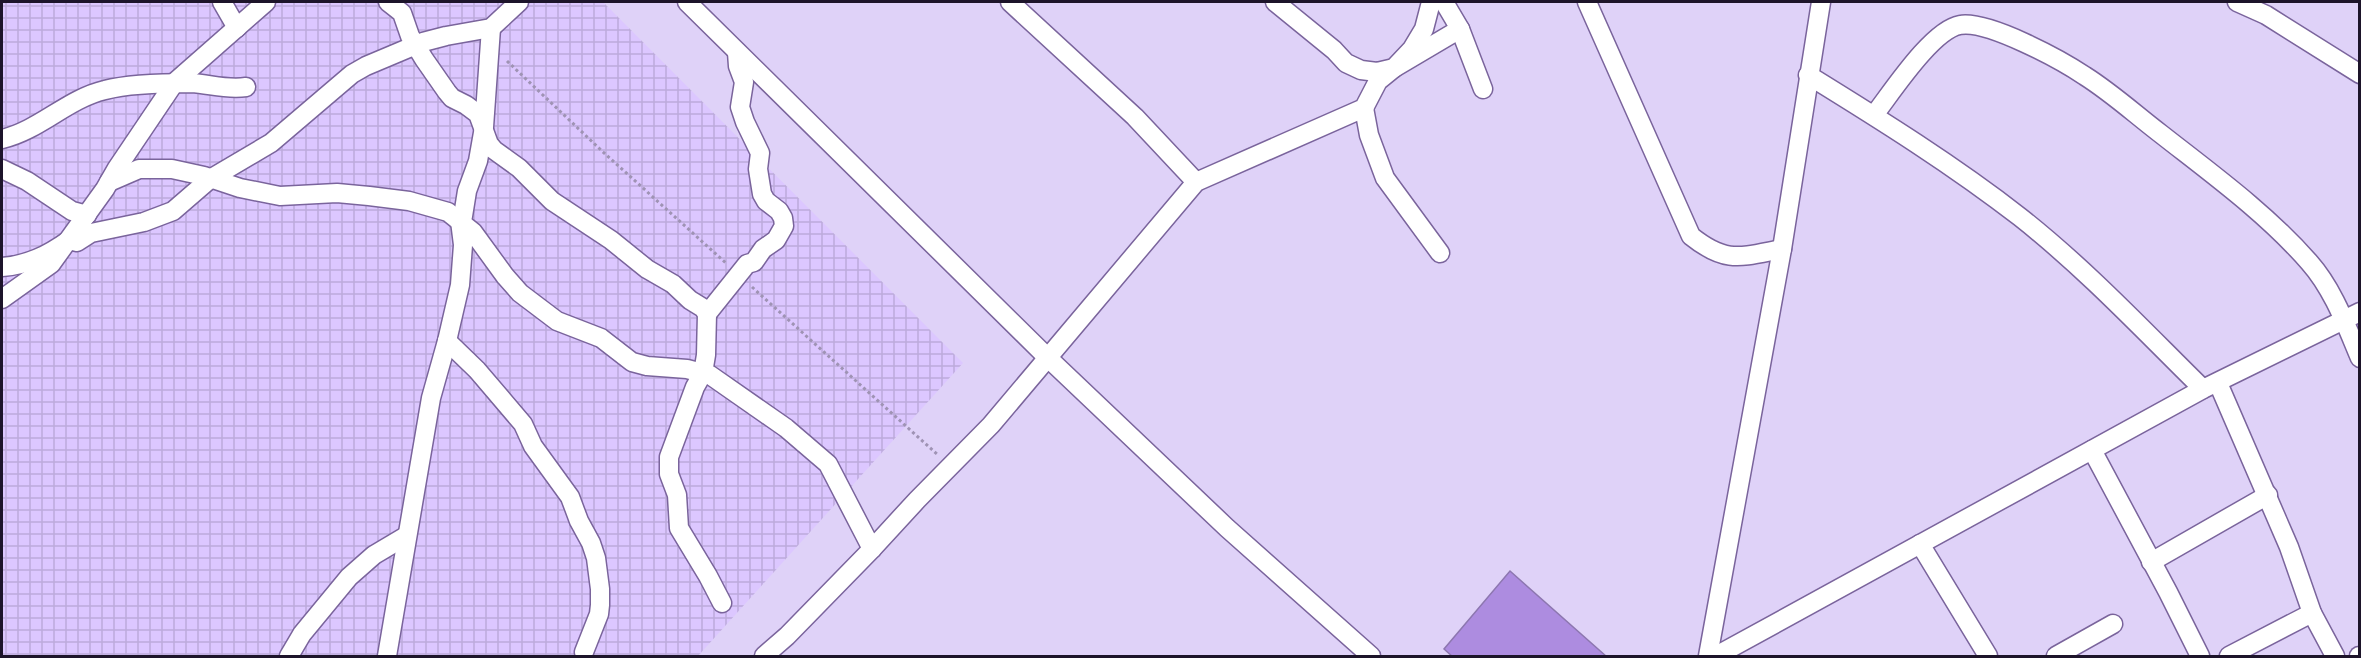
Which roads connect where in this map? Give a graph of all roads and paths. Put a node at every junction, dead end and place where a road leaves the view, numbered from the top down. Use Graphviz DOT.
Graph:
graph roads {
  1 [pos="222,2"];
  2 [pos="266,2"];
  3 [pos="388,2"];
  4 [pos="519,2"];
  5 [pos="687,2"];
  6 [pos="1010,2"];
  7 [pos="1275,2"];
  8 [pos="1431,2"];
  9 [pos="1444,2"];
  10 [pos="1587,2"];
  11 [pos="1821,2"];
  12 [pos="2237,2"];
  13 [pos="237,28"];
  14 [pos="1460,29"];
  15 [pos="491,37"];
  16 [pos="416,45"];
  17 [pos="737,52"];
  18 [pos="1394,68"];
  19 [pos="2360,74"];
  20 [pos="1808,75"];
  21 [pos="175,82"];
  22 [pos="246,87"];
  23 [pos="1483,89"];
  24 [pos="1364,108"];
  25 [pos="1874,116"];
  26 [pos="484,127"];
  27 [pos="2,139"];
  28 [pos="2,169"];
  29 [pos="210,179"];
  30 [pos="109,182"];
  31 [pos="1196,182"];
  32 [pos="87,215"];
  33 [pos="460,221"];
  34 [pos="69,240"];
  35 [pos="1782,249"];
  36 [pos="1440,253"];
  37 [pos="2,267"];
  38 [pos="733,269"];
  39 [pos="750,285"];
  40 [pos="2,299"];
  41 [pos="708,314"];
  42 [pos="2352,316"];
  43 [pos="447,341"];
  44 [pos="1047,357"];
  45 [pos="2360,358"];
  46 [pos="703,373"];
  47 [pos="2211,386"];
  48 [pos="2092,450"];
  49 [pos="951,467"];
  50 [pos="2268,495"];
  51 [pos="406,536"];
  52 [pos="1920,544"];
  53 [pos="872,549"];
  54 [pos="2151,562"];
  55 [pos="722,603"];
  56 [pos="2312,613"];
  57 [pos="2113,624"];
  58 [pos="584,652"];
  59 [pos="1729,655"];
  60 [pos="289,657"];
  61 [pos="387,657"];
  62 [pos="764,657"];
  63 [pos="1371,657"];
  64 [pos="1708,657"];
  65 [pos="1988,657"];
  66 [pos="2056,657"];
  67 [pos="2200,657"];
  68 [pos="2229,657"];
  69 [pos="2335,657"];
  1 -- 13 [label="street"];
  2 -- 13 [label="street"];
  3 -- 16 [label="street"];
  4 -- 15 [label="street"];
  5 -- 17 [label="street"];
  6 -- 31 [label="street"];
  7 -- 18 [label="street"];
  8 -- 18 [label="street"];
  9 -- 14 [label="street"];
  10 -- 35 [label="street"];
  11 -- 20 [label="street"];
  12 -- 19 [label="street"];
  13 -- 21 [label="street"];
  14 -- 18 [label="street"];
  14 -- 23 [label="street"];
  15 -- 16 [label="street"];
  15 -- 26 [label="street"];
  15 -- 38 [label="path"];
  16 -- 26 [label="street"];
  16 -- 29 [label="street"];
  17 -- 41 [label="street"];
  17 -- 44 [label="street"];
  18 -- 24 [label="street"];
  20 -- 25 [label="street"];
  20 -- 35 [label="street"];
  21 -- 22 [label="street"];
  21 -- 27 [label="street"];
  21 -- 30 [label="street"];
  24 -- 31 [label="street"];
  24 -- 36 [label="street"];
  25 -- 42 [label="street"];
  25 -- 47 [label="street"];
  26 -- 33 [label="street"];
  26 -- 41 [label="street"];
  28 -- 32 [label="street"];
  29 -- 30 [label="street"];
  29 -- 33 [label="street"];
  29 -- 34 [label="street"];
  30 -- 32 [label="street"];
  31 -- 44 [label="street"];
  32 -- 34 [label="street"];
  33 -- 43 [label="street"];
  33 -- 46 [label="street"];
  34 -- 37 [label="street"];
  34 -- 40 [label="street"];
  35 -- 64 [label="street"];
  39 -- 49 [label="path"];
  41 -- 46 [label="street"];
  42 -- 45 [label="street"];
  42 -- 47 [label="street"];
  43 -- 51 [label="street"];
  43 -- 58 [label="street"];
  44 -- 49 [label="street"];
  44 -- 63 [label="street"];
  46 -- 53 [label="street"];
  46 -- 55 [label="street"];
  47 -- 48 [label="street"];
  47 -- 50 [label="street"];
  48 -- 52 [label="street"];
  48 -- 54 [label="street"];
  49 -- 53 [label="street"];
  50 -- 54 [label="street"];
  50 -- 56 [label="street"];
  51 -- 60 [label="street"];
  51 -- 61 [label="street"];
  52 -- 59 [label="street"];
  52 -- 65 [label="street"];
  53 -- 62 [label="street"];
  54 -- 67 [label="street"];
  56 -- 68 [label="street"];
  56 -- 69 [label="street"];
  57 -- 66 [label="street"];
}
